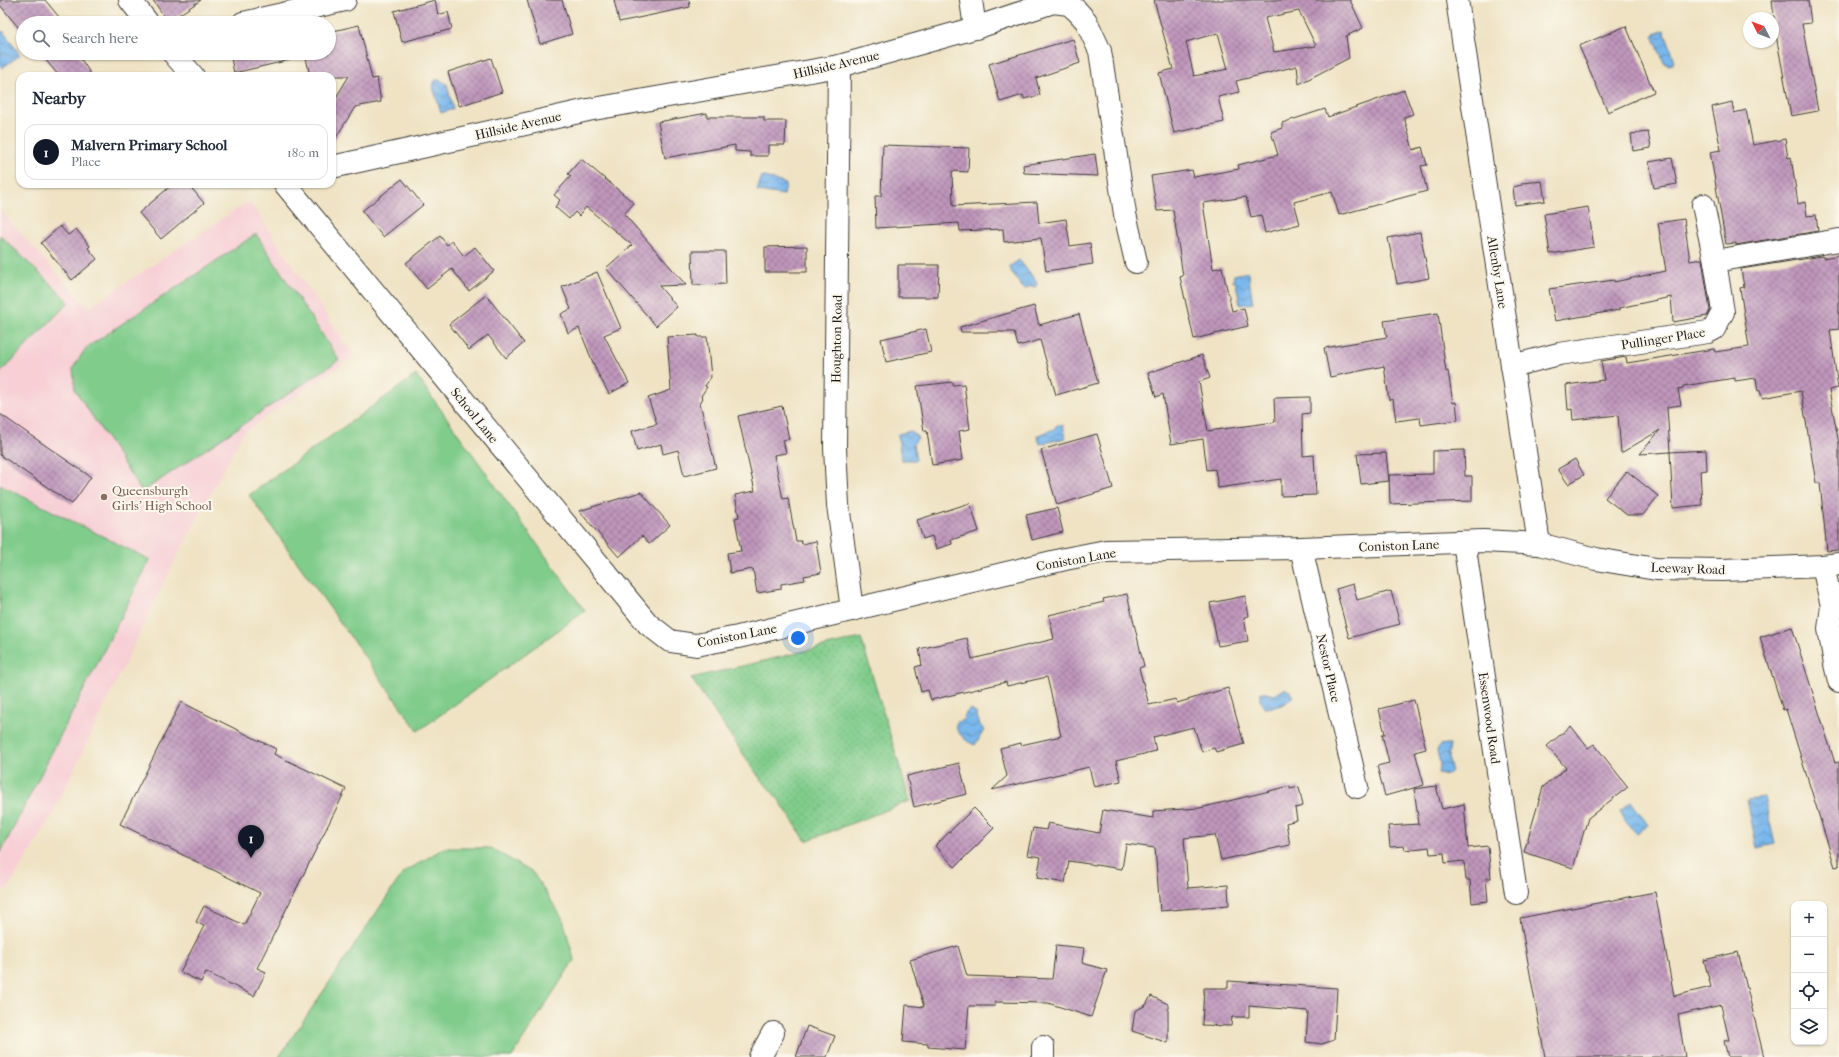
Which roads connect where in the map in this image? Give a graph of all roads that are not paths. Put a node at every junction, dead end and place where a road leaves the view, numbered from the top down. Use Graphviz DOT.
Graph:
graph roads {
  1 [pos="130,0"];
  2 [pos="345,0"];
  3 [pos="971,0"];
  4 [pos="1456,0"];
  5 [pos="143,16"];
  6 [pos="274,16"];
  7 [pos="975,28"];
  8 [pos="179,60"];
  9 [pos="839,66"];
  10 [pos="190,72"];
  11 [pos="336,166"];
  12 [pos="294,188"];
  13 [pos="1703,205"];
  14 [pos="1839,240"];
  15 [pos="1715,261"];
  16 [pos="1136,262"];
  17 [pos="1512,366"];
  18 [pos="1464,542"];
  19 [pos="1539,544"];
  20 [pos="1301,548"];
  21 [pos="1831,565"];
  22 [pos="852,610"];
  23 [pos="670,640"];
  24 [pos="1839,681"];
  25 [pos="1357,787"];
  26 [pos="1516,893"];
  27 [pos="773,1033"];
  28 [pos="760,1057"];
  1 -- 5 [label="street"];
  2 -- 6 [label="street"];
  3 -- 7 [label="street"];
  4 -- 17 [label="street, Allenby Lane"];
  7 -- 9 [label="street, Hillside Avenue"];
  7 -- 16 [label="street, Hillside Avenue"];
  8 -- 10 [label="street"];
  9 -- 11 [label="street, Hillside Avenue"];
  9 -- 22 [label="street, Houghton Road"];
  12 -- 23 [label="street, School Lane"];
  13 -- 15 [label="street, Pullinger Place"];
  14 -- 15 [label="street"];
  15 -- 17 [label="street, Pullinger Place"];
  17 -- 19 [label="street, Allenby Lane"];
  18 -- 19 [label="street, Coniston Lane"];
  18 -- 20 [label="street, Coniston Lane"];
  18 -- 26 [label="street, Essenwood Road"];
  19 -- 21 [label="street, Leeway Road"];
  20 -- 22 [label="street, Coniston Lane"];
  20 -- 25 [label="street, Nestor Place"];
  21 -- 24 [label="street"];
  22 -- 23 [label="street, Coniston Lane"];
  27 -- 28 [label="street"];
}
